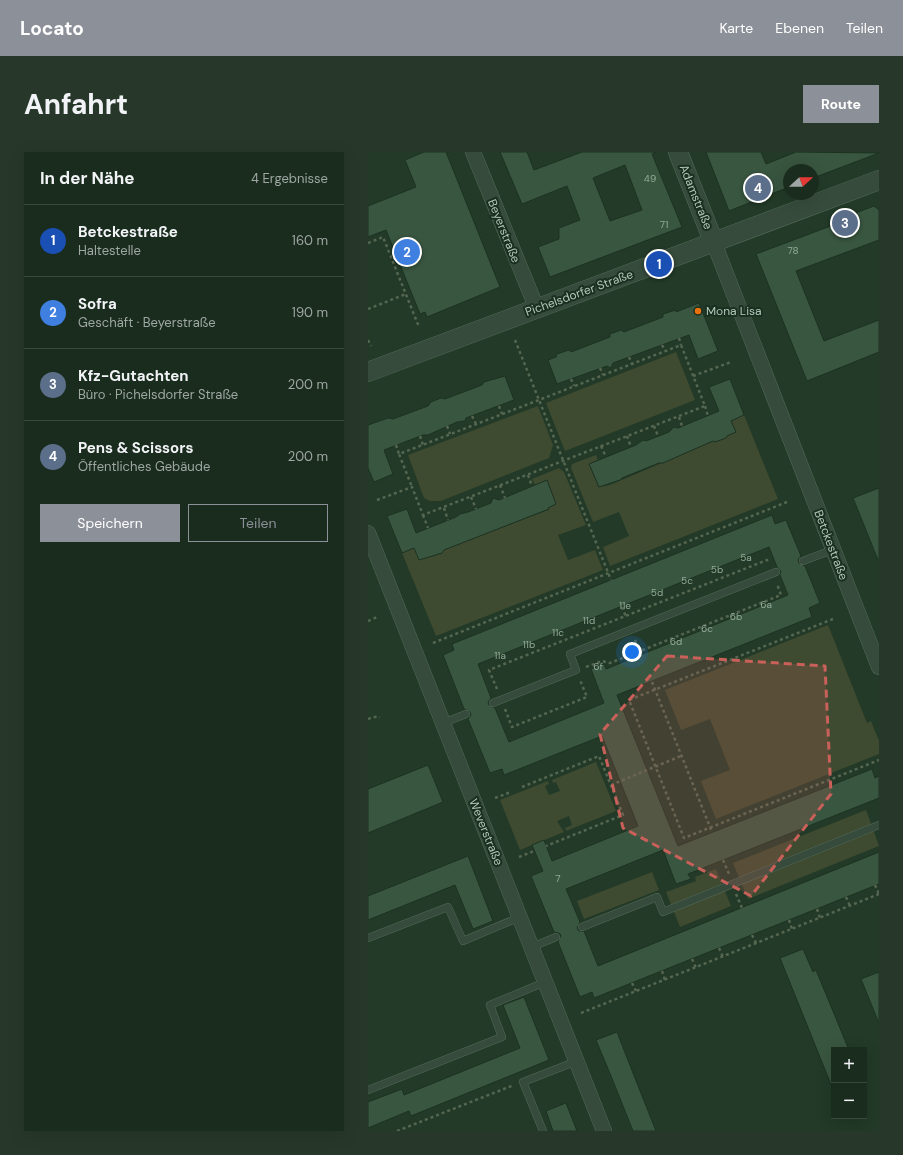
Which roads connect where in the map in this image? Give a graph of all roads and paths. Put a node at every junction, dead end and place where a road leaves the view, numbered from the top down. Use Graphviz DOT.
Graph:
graph roads {
  1 [pos="473,152"];
  2 [pos="678,152"];
  3 [pos="879,180"];
  4 [pos="368,243"];
  5 [pos="714,243"];
  6 [pos="406,294"];
  7 [pos="368,309"];
  8 [pos="537,309"];
  9 [pos="420,328"];
  10 [pos="678,338"];
  11 [pos="368,340"];
  12 [pos="515,340"];
  13 [pos="662,345"];
  14 [pos="681,345"];
  15 [pos="371,346"];
  16 [pos="665,351"];
  17 [pos="629,357"];
  18 [pos="731,362"];
  19 [pos="632,364"];
  20 [pos="600,368"];
  21 [pos="368,372"];
  22 [pos="603,375"];
  23 [pos="693,376"];
  24 [pos="571,379"];
  25 [pos="574,386"];
  26 [pos="539,400"];
  27 [pos="499,406"];
  28 [pos="705,406"];
  29 [pos="502,414"];
  30 [pos="472,416"];
  31 [pos="679,416"];
  32 [pos="708,416"];
  33 [pos="476,424"];
  34 [pos="447,426"];
  35 [pos="654,426"];
  36 [pos="682,426"];
  37 [pos="450,434"];
  38 [pos="420,436"];
  39 [pos="627,436"];
  40 [pos="658,436"];
  41 [pos="396,445"];
  42 [pos="423,445"];
  43 [pos="601,446"];
  44 [pos="631,447"];
  45 [pos="399,454"];
  46 [pos="606,457"];
  47 [pos="563,461"];
  48 [pos="528,475"];
  49 [pos="500,485"];
  50 [pos="412,486"];
  51 [pos="532,486"];
  52 [pos="471,497"];
  53 [pos="505,498"];
  54 [pos="376,500"];
  55 [pos="787,502"];
  56 [pos="444,507"];
  57 [pos="476,509"];
  58 [pos="423,515"];
  59 [pos="448,520"];
  60 [pos="428,528"];
  61 [pos="368,533"];
  62 [pos="832,550"];
  63 [pos="803,561"];
  64 [pos="776,572"];
  65 [pos="608,573"];
  66 [pos="611,580"];
  67 [pos="377,617"];
  68 [pos="833,619"];
  69 [pos="368,621"];
  70 [pos="433,643"];
  71 [pos="610,663"];
  72 [pos="879,667"];
  73 [pos="583,668"];
  74 [pos="652,682"];
  75 [pos="655,690"];
  76 [pos="493,703"];
  77 [pos="466,714"];
  78 [pos="380,717"];
  79 [pos="368,719"];
  80 [pos="443,723"];
  81 [pos="682,756"];
  82 [pos="879,760"];
  83 [pos="656,767"];
  84 [pos="611,784"];
  85 [pos="522,787"];
  86 [pos="511,792"];
  87 [pos="495,798"];
  88 [pos="879,825"];
  89 [pos="710,827"];
  90 [pos="712,832"];
  91 [pos="546,846"];
  92 [pos="534,851"];
  93 [pos="519,857"];
  94 [pos="875,885"];
  95 [pos="879,894"];
  96 [pos="846,897"];
  97 [pos="850,906"];
  98 [pos="817,909"];
  99 [pos="520,917"];
  100 [pos="820,918"];
  101 [pos="788,920"];
  102 [pos="582,927"];
  103 [pos="792,929"];
  104 [pos="752,934"];
  105 [pos="556,937"];
  106 [pos="368,938"];
  107 [pos="756,943"];
  108 [pos="532,947"];
  109 [pos="719,948"];
  110 [pos="723,956"];
  111 [pos="692,959"];
  112 [pos="696,968"];
  113 [pos="662,971"];
  114 [pos="665,980"];
  115 [pos="546,982"];
  116 [pos="632,983"];
  117 [pos="636,991"];
  118 [pos="581,1013"];
  119 [pos="577,1061"];
  120 [pos="523,1082"];
  121 [pos="368,1090"];
  122 [pos="398,1131"];
  123 [pos="543,1131"];
  124 [pos="604,1131"];
  1 -- 8 [label="street, Beyerstraße"];
  2 -- 5 [label="street, Adamstraße"];
  3 -- 5 [label="street, Pichelsdorfer Straße"];
  4 -- 6 [label="path"];
  5 -- 8 [label="street, Pichelsdorfer Straße"];
  5 -- 62 [label="street, Betckestraße"];
  6 -- 7 [label="path"];
  6 -- 9 [label="path"];
  8 -- 21 [label="street, Pichelsdorfer Straße"];
  10 -- 14 [label="path"];
  11 -- 15 [label="path"];
  12 -- 26 [label="path"];
  13 -- 16 [label="path"];
  14 -- 16 [label="path"];
  14 -- 23 [label="path"];
  16 -- 19 [label="path"];
  17 -- 19 [label="path"];
  18 -- 23 [label="path"];
  19 -- 22 [label="path"];
  20 -- 22 [label="path"];
  22 -- 25 [label="path"];
  23 -- 28 [label="path"];
  24 -- 25 [label="path"];
  25 -- 26 [label="path"];
  26 -- 29 [label="path"];
  26 -- 47 [label="path"];
  27 -- 29 [label="path"];
  28 -- 31 [label="path"];
  28 -- 32 [label="path"];
  29 -- 33 [label="path"];
  30 -- 33 [label="path"];
  31 -- 35 [label="path"];
  31 -- 36 [label="path"];
  33 -- 37 [label="path"];
  34 -- 37 [label="path"];
  35 -- 39 [label="path"];
  35 -- 40 [label="path"];
  37 -- 42 [label="path"];
  38 -- 42 [label="path"];
  39 -- 43 [label="path"];
  39 -- 44 [label="path"];
  41 -- 45 [label="path"];
  42 -- 45 [label="path"];
  43 -- 46 [label="path"];
  43 -- 47 [label="path"];
  45 -- 50 [label="path"];
  47 -- 48 [label="path"];
  47 -- 65 [label="path"];
  48 -- 49 [label="path"];
  48 -- 51 [label="path"];
  49 -- 52 [label="path"];
  49 -- 53 [label="path"];
  50 -- 54 [label="path"];
  50 -- 58 [label="path"];
  52 -- 56 [label="path"];
  52 -- 57 [label="path"];
  55 -- 65 [label="path"];
  56 -- 58 [label="path"];
  56 -- 59 [label="path"];
  58 -- 60 [label="path"];
  61 -- 80 [label="street, Weverstraße"];
  62 -- 63 [label="lane"];
  62 -- 72 [label="street, Betckestraße"];
  64 -- 76 [label="lane"];
  65 -- 66 [label="path"];
  65 -- 70 [label="path"];
  67 -- 69 [label="path"];
  68 -- 75 [label="path"];
  71 -- 73 [label="path"];
  74 -- 75 [label="path"];
  75 -- 81 [label="path"];
  75 -- 83 [label="path"];
  77 -- 80 [label="lane"];
  78 -- 79 [label="path"];
  80 -- 99 [label="street, Weverstraße"];
  81 -- 83 [label="path"];
  81 -- 89 [label="path"];
  82 -- 89 [label="path"];
  83 -- 84 [label="path"];
  83 -- 89 [label="path"];
  84 -- 85 [label="path"];
  84 -- 91 [label="path"];
  86 -- 87 [label="path"];
  88 -- 102 [label="lane"];
  89 -- 90 [label="path"];
  92 -- 93 [label="path"];
  94 -- 95 [label="path"];
  95 -- 97 [label="path"];
  96 -- 97 [label="path"];
  97 -- 100 [label="path"];
  98 -- 100 [label="path"];
  99 -- 106 [label="lane"];
  99 -- 108 [label="street, Weverstraße"];
  100 -- 103 [label="path"];
  101 -- 103 [label="path"];
  103 -- 107 [label="path"];
  104 -- 107 [label="path"];
  105 -- 108 [label="lane"];
  107 -- 110 [label="path"];
  108 -- 115 [label="street, Weverstraße"];
  109 -- 110 [label="path"];
  110 -- 112 [label="path"];
  111 -- 112 [label="path"];
  112 -- 114 [label="path"];
  113 -- 114 [label="path"];
  114 -- 117 [label="path"];
  115 -- 119 [label="street, Weverstraße"];
  115 -- 121 [label="lane"];
  116 -- 117 [label="path"];
  117 -- 118 [label="path"];
  119 -- 120 [label="lane"];
  119 -- 124 [label="street, Weverstraße"];
  120 -- 122 [label="path"];
  120 -- 123 [label="lane"];
}
